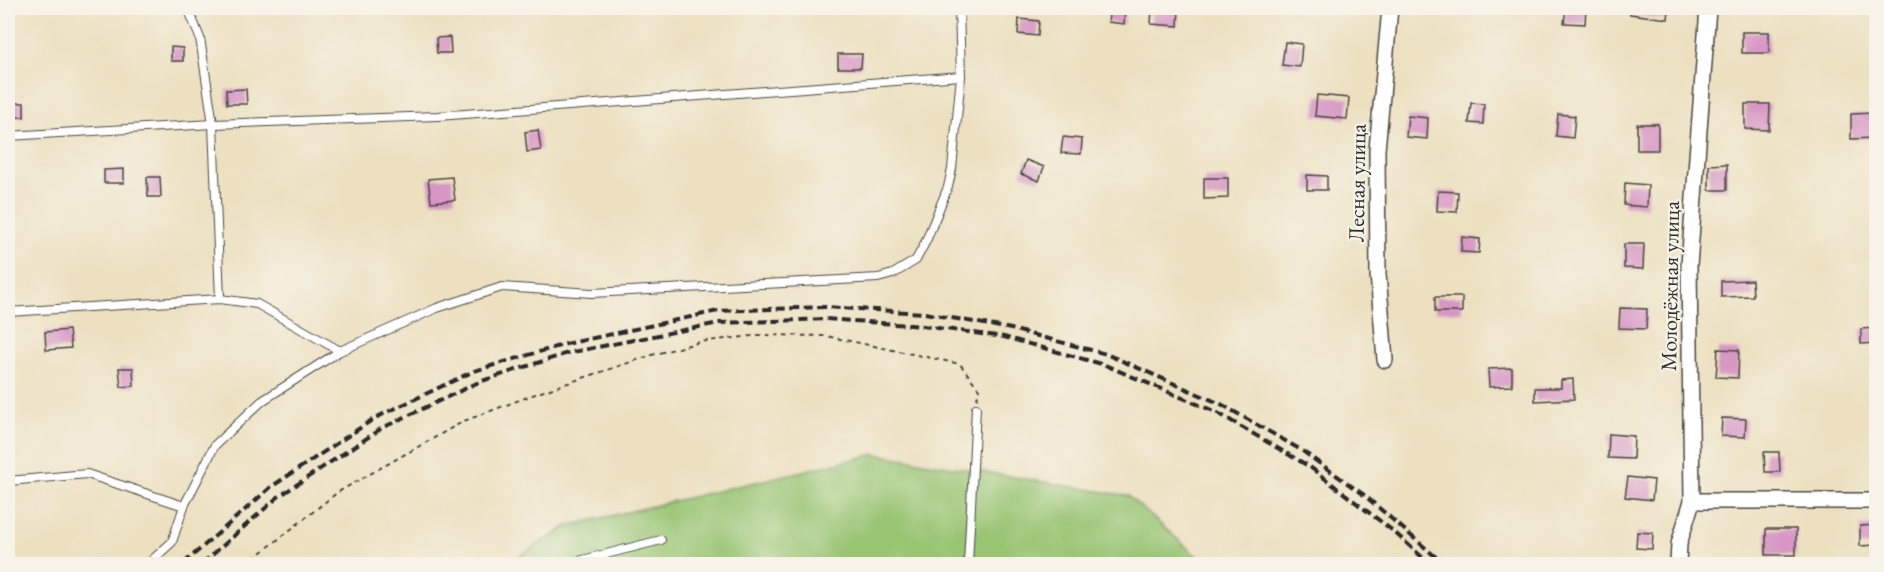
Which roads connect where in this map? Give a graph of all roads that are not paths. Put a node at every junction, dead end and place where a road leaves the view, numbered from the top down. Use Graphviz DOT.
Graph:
graph roads {
  1 [pos="188,8"];
  2 [pos="959,8"];
  3 [pos="1390,8"];
  4 [pos="1708,8"];
  5 [pos="961,76"];
  6 [pos="213,124"];
  7 [pos="8,136"];
  8 [pos="220,299"];
  9 [pos="8,312"];
  10 [pos="340,351"];
  11 [pos="1385,360"];
  12 [pos="976,408"];
  13 [pos="8,482"];
  14 [pos="1692,501"];
  15 [pos="1876,501"];
  16 [pos="184,506"];
  17 [pos="661,540"];
  18 [pos="148,564"];
  19 [pos="567,564"];
  20 [pos="968,564"];
  21 [pos="1678,564"];
  1 -- 6 [label="lane"];
  2 -- 5 [label="lane"];
  3 -- 11 [label="street, Лесная улица"];
  4 -- 14 [label="street, Молодёжная улица"];
  5 -- 6 [label="lane"];
  5 -- 10 [label="lane"];
  6 -- 7 [label="lane"];
  6 -- 8 [label="lane"];
  8 -- 9 [label="lane"];
  8 -- 10 [label="lane"];
  10 -- 16 [label="lane"];
  12 -- 20 [label="lane"];
  13 -- 16 [label="lane"];
  14 -- 15 [label="street"];
  14 -- 21 [label="street, Молодёжная улица"];
  16 -- 18 [label="lane"];
  17 -- 19 [label="lane"];
}
